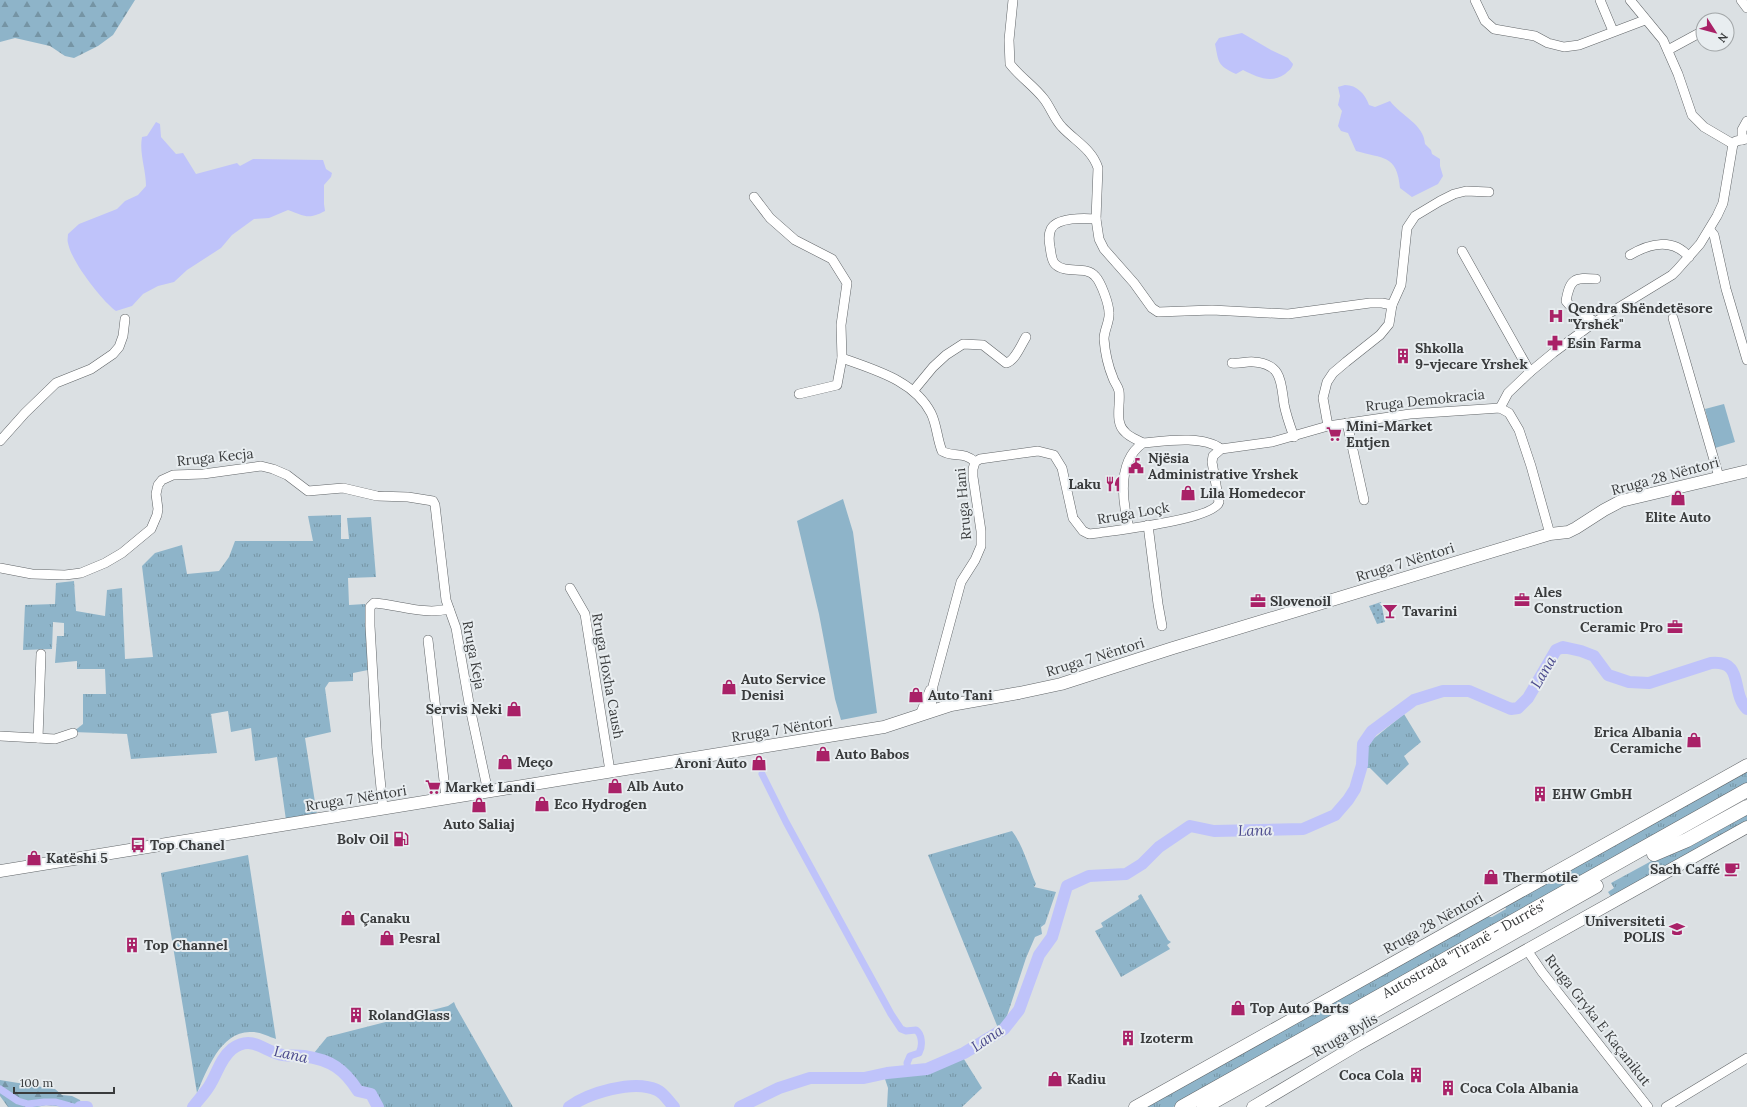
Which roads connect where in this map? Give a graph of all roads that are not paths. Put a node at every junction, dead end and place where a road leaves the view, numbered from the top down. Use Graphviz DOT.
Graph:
graph roads {
  1 [pos="1013,0"];
  2 [pos="1475,0"];
  3 [pos="1600,0"];
  4 [pos="1630,0"];
  5 [pos="1741,0"];
  6 [pos="1747,8"];
  7 [pos="1645,20"];
  8 [pos="1613,31"];
  9 [pos="1695,35"];
  10 [pos="1668,50"];
  11 [pos="1747,121"];
  12 [pos="1744,139"];
  13 [pos="1733,144"];
  14 [pos="1489,192"];
  15 [pos="754,197"];
  16 [pos="1096,220"];
  17 [pos="1710,230"];
  18 [pos="1462,251"];
  19 [pos="1630,255"];
  20 [pos="1690,257"];
  21 [pos="1596,279"];
  22 [pos="1392,305"];
  23 [pos="1673,318"];
  24 [pos="125,319"];
  25 [pos="1595,322"];
  26 [pos="1026,337"];
  27 [pos="842,358"];
  28 [pos="1747,360"];
  29 [pos="1232,363"];
  30 [pos="1530,372"];
  31 [pos="914,390"];
  32 [pos="799,394"];
  33 [pos="1500,408"];
  34 [pos="1347,423"];
  35 [pos="1328,426"];
  36 [pos="1294,437"];
  37 [pos="0,441"];
  38 [pos="1143,443"];
  39 [pos="1221,449"];
  40 [pos="975,462"];
  41 [pos="1747,471"];
  42 [pos="1718,477"];
  43 [pos="1364,500"];
  44 [pos="433,501"];
  45 [pos="1148,525"];
  46 [pos="1129,528"];
  47 [pos="1550,534"];
  48 [pos="0,568"];
  49 [pos="570,588"];
  50 [pos="449,609"];
  51 [pos="1162,626"];
  52 [pos="428,640"];
  53 [pos="41,654"];
  54 [pos="926,713"];
  55 [pos="73,733"];
  56 [pos="0,736"];
  57 [pos="38,738"];
  58 [pos="1747,764"];
  59 [pos="610,771"];
  60 [pos="1747,790"];
  61 [pos="488,792"];
  62 [pos="446,798"];
  63 [pos="1747,801"];
  64 [pos="1747,807"];
  65 [pos="383,808"];
  66 [pos="1747,827"];
  67 [pos="1654,854"];
  68 [pos="0,870"];
  69 [pos="1527,950"];
  70 [pos="1747,1058"];
  71 [pos="1134,1107"];
  72 [pos="1182,1107"];
  73 [pos="1204,1107"];
  74 [pos="1252,1107"];
  75 [pos="1648,1107"];
  76 [pos="1666,1107"];
  1 -- 16 [label="street"];
  2 -- 8 [label="street"];
  3 -- 8 [label="street"];
  4 -- 7 [label="street"];
  5 -- 6 [label="street"];
  7 -- 8 [label="street"];
  7 -- 10 [label="street"];
  9 -- 10 [label="street"];
  10 -- 13 [label="street"];
  11 -- 12 [label="street"];
  12 -- 13 [label="street"];
  13 -- 17 [label="street"];
  14 -- 22 [label="street"];
  15 -- 27 [label="street"];
  16 -- 22 [label="street"];
  16 -- 38 [label="street"];
  17 -- 20 [label="street"];
  17 -- 28 [label="street"];
  18 -- 30 [label="street"];
  19 -- 20 [label="street"];
  20 -- 25 [label="street"];
  21 -- 25 [label="street"];
  22 -- 35 [label="street"];
  23 -- 42 [label="street"];
  24 -- 37 [label="street"];
  25 -- 30 [label="street"];
  26 -- 31 [label="street"];
  27 -- 31 [label="street, Rruga Hani"];
  27 -- 32 [label="street"];
  29 -- 36 [label="street"];
  30 -- 33 [label="street"];
  31 -- 40 [label="street, Rruga Hani"];
  33 -- 34 [label="street, Rruga Demokracia"];
  33 -- 47 [label="street, Rruga Demokracia"];
  34 -- 35 [label="street, Rruga Demokracia"];
  34 -- 43 [label="street"];
  35 -- 36 [label="street, Rruga Demokracia"];
  36 -- 39 [label="street, Rruga Demokracia"];
  38 -- 39 [label="street, Rruga Demokracia"];
  38 -- 46 [label="street"];
  39 -- 45 [label="street, Rruga Loçk"];
  40 -- 46 [label="street, Rruga Loçk"];
  40 -- 54 [label="street, Rruga Hani"];
  41 -- 42 [label="main road, Rruga 28 Nëntori"];
  42 -- 47 [label="main road, Rruga 28 Nëntori"];
  44 -- 48 [label="street, Rruga Kecja"];
  44 -- 50 [label="street, Rruga Keja"];
  45 -- 46 [label="street, Rruga Loçk"];
  45 -- 51 [label="street"];
  47 -- 54 [label="main road, Rruga 7 Nëntori"];
  49 -- 59 [label="street, Rruga Hoxha Caush"];
  50 -- 61 [label="street, Rruga Keja"];
  50 -- 65 [label="street"];
  52 -- 62 [label="street"];
  53 -- 57 [label="street"];
  54 -- 59 [label="main road, Rruga 7 Nëntori"];
  55 -- 57 [label="street"];
  56 -- 57 [label="street"];
  58 -- 71 [label="main road, Rruga 28 Nëntori"];
  59 -- 61 [label="main road, Rruga 7 Nëntori"];
  60 -- 72 [label="highway, Autostrada \"Tiranë - Durrës\""];
  61 -- 62 [label="main road, Rruga 7 Nëntori"];
  62 -- 65 [label="main road, Rruga 7 Nëntori"];
  63 -- 67 [label="highway, Autostrada \"Tiranë - Durrës\""];
  64 -- 67 [label="highway"];
  65 -- 68 [label="main road, Rruga 7 Nëntori"];
  66 -- 69 [label="main road, Rruga Bylis"];
  67 -- 73 [label="highway, Autostrada \"Tiranë - Durrës\""];
  69 -- 74 [label="main road, Rruga Bylis"];
  69 -- 75 [label="street, Rruga Gryka E Kaçanikut"];
  70 -- 76 [label="street"];
}
